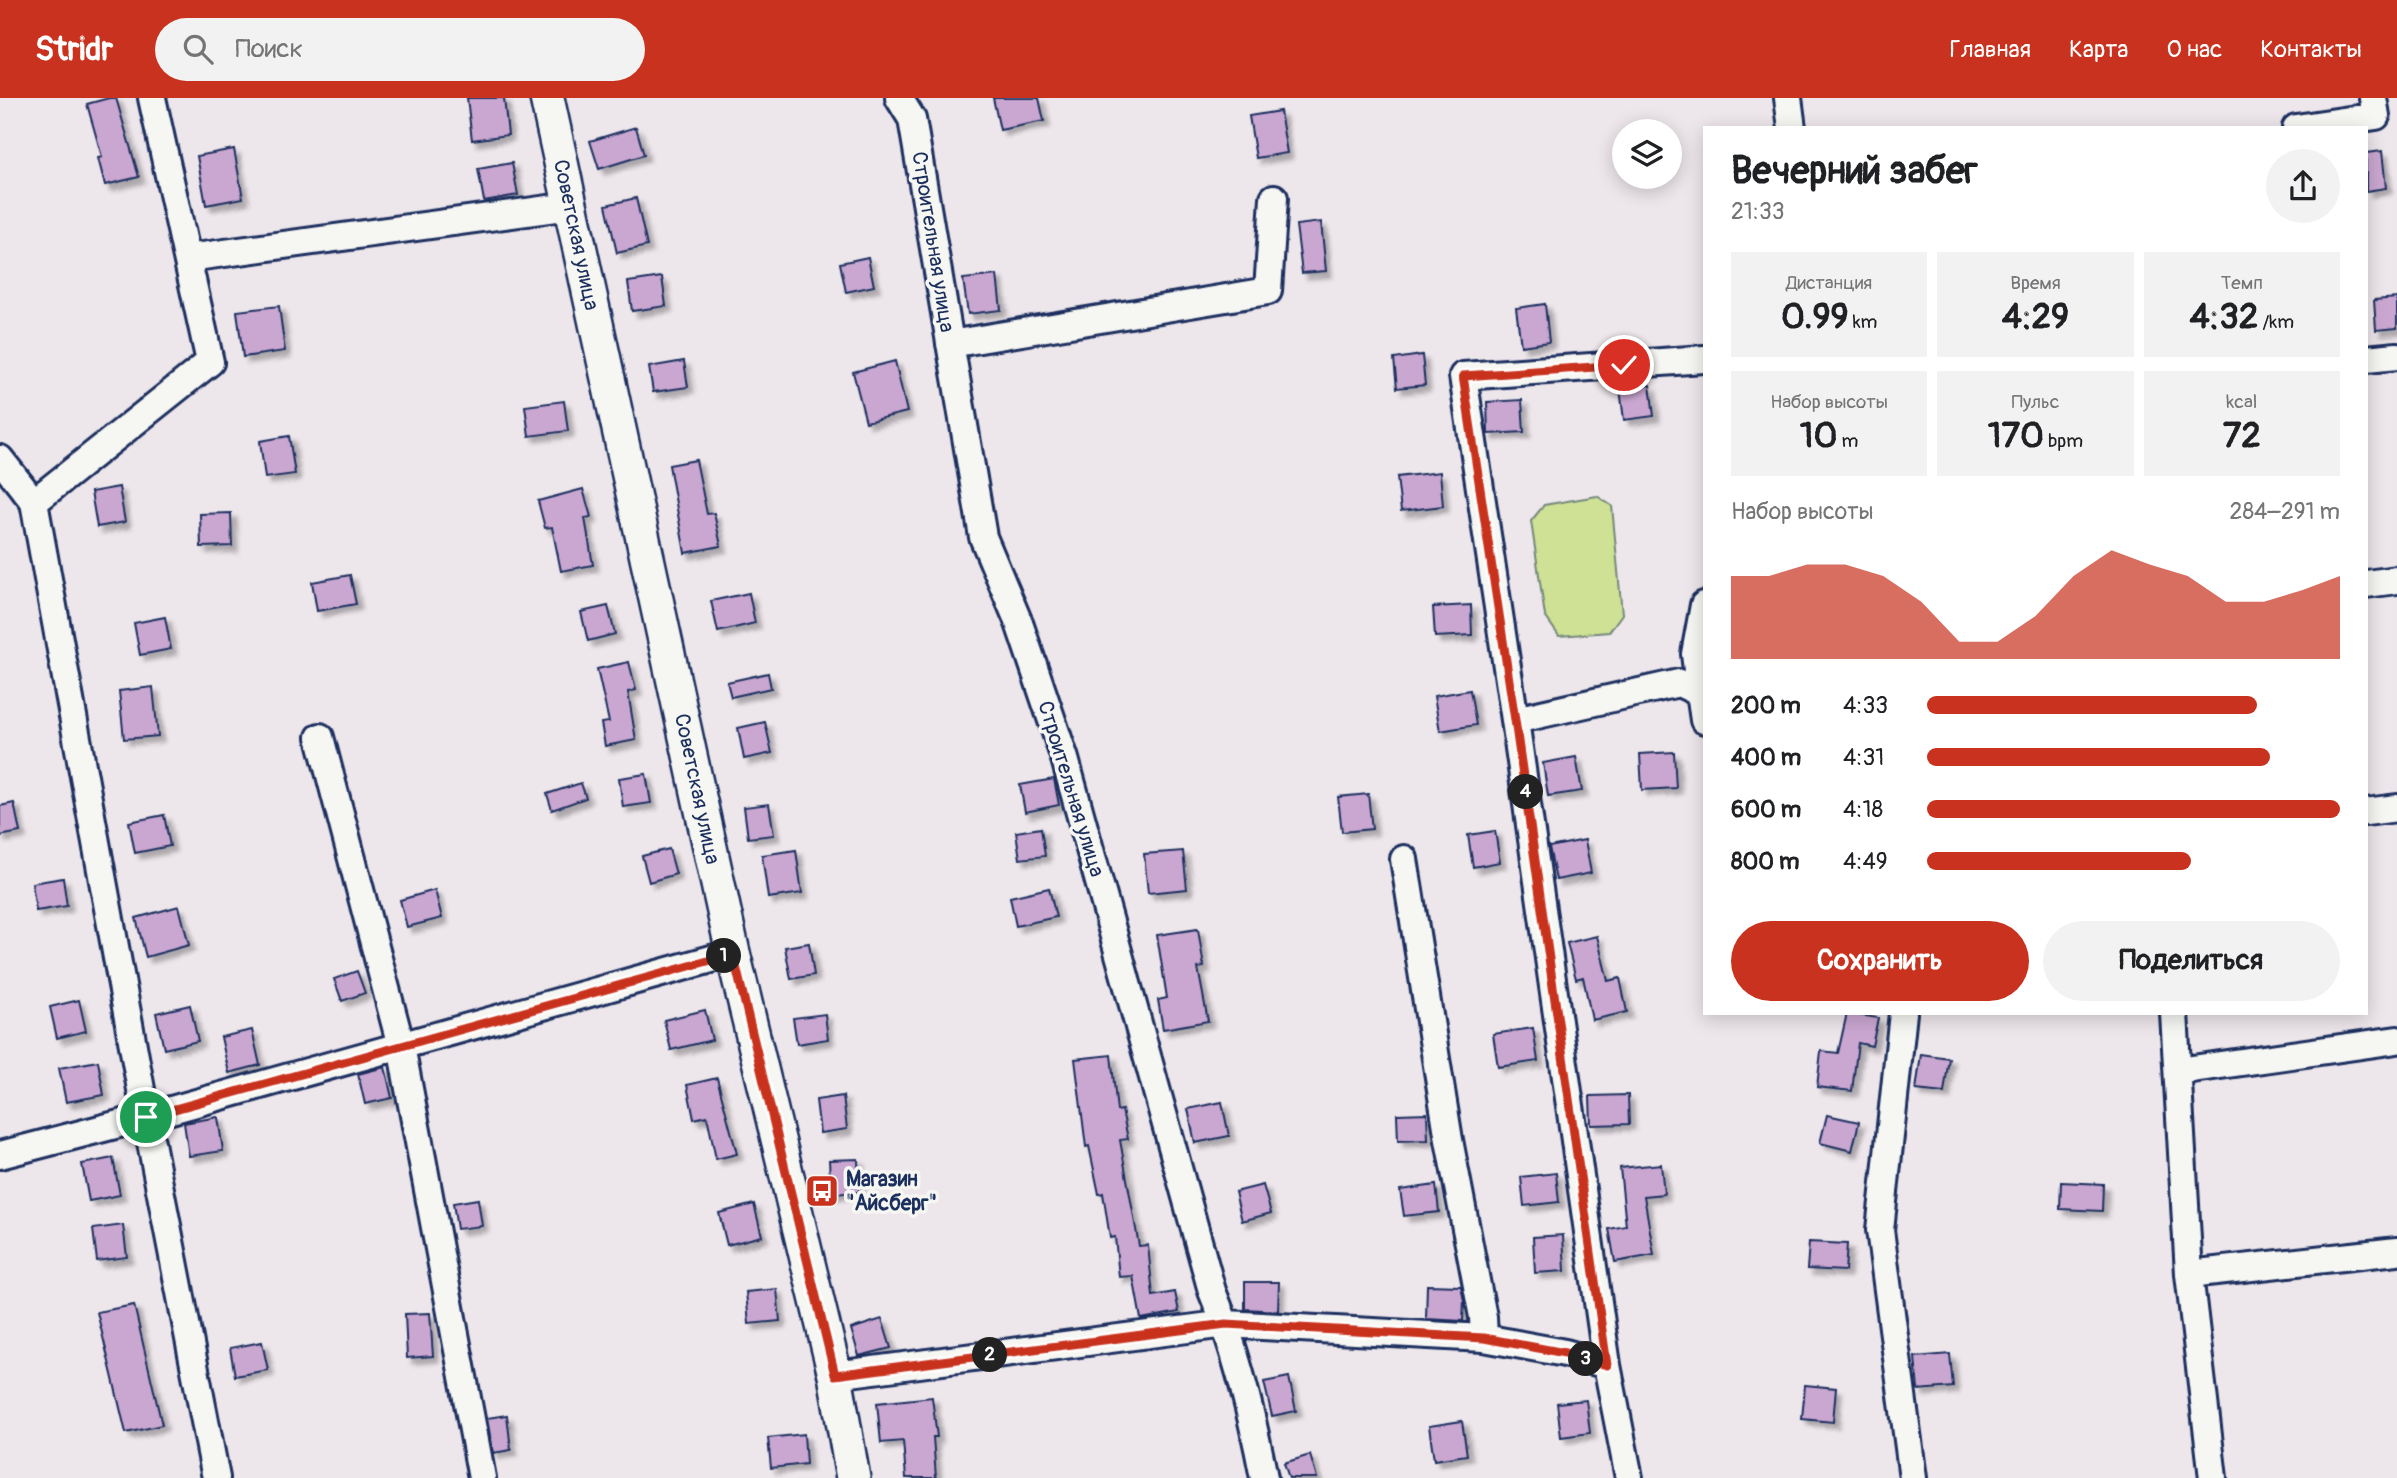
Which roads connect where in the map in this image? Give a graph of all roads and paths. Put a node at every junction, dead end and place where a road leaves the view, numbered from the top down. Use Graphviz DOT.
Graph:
graph roads {
  1 [pos="152,98"];
  2 [pos="547,98"];
  3 [pos="900,98"];
  4 [pos="1788,98"];
  5 [pos="2382,110"];
  6 [pos="1793,126"];
  7 [pos="2306,126"];
  8 [pos="1274,198"];
  9 [pos="570,206"];
  10 [pos="188,258"];
  11 [pos="950,344"];
  12 [pos="2397,356"];
  13 [pos="1703,359"];
  14 [pos="2368,359"];
  15 [pos="0,459"];
  16 [pos="34,502"];
  17 [pos="2397,580"];
  18 [pos="2368,584"];
  19 [pos="1703,610"];
  20 [pos="1700,693"];
  21 [pos="1703,713"];
  22 [pos="1515,720"];
  23 [pos="320,737"];
  24 [pos="2397,808"];
  25 [pos="2368,812"];
  26 [pos="1404,859"];
  27 [pos="733,954"];
  28 [pos="1903,1015"];
  29 [pos="2174,1015"];
  30 [pos="2397,1040"];
  31 [pos="401,1046"];
  32 [pos="2178,1072"];
  33 [pos="146,1117"];
  34 [pos="0,1156"];
  35 [pos="2397,1251"];
  36 [pos="2189,1274"];
  37 [pos="1226,1324"];
  38 [pos="1484,1338"];
  39 [pos="1607,1365"];
  40 [pos="835,1375"];
  41 [pos="216,1478"];
  42 [pos="482,1478"];
  43 [pos="853,1478"];
  44 [pos="1264,1478"];
  45 [pos="1629,1478"];
  46 [pos="1913,1478"];
  47 [pos="2213,1478"];
  1 -- 10 [label="street"];
  2 -- 9 [label="main road, Советская улица"];
  3 -- 11 [label="street, Строительная улица"];
  4 -- 6 [label="street"];
  5 -- 7 [label="street"];
  8 -- 11 [label="street"];
  9 -- 10 [label="street"];
  9 -- 27 [label="main road, Советская улица"];
  10 -- 16 [label="street"];
  11 -- 37 [label="street, Строительная улица"];
  12 -- 14 [label="street"];
  13 -- 22 [label="street"];
  15 -- 16 [label="street"];
  16 -- 33 [label="street"];
  17 -- 18 [label="street"];
  19 -- 20 [label="street"];
  20 -- 21 [label="street"];
  20 -- 22 [label="street"];
  22 -- 39 [label="street"];
  23 -- 31 [label="street"];
  24 -- 25 [label="street"];
  26 -- 38 [label="street"];
  27 -- 31 [label="street"];
  27 -- 40 [label="main road, Советская улица"];
  28 -- 46 [label="street"];
  29 -- 32 [label="street"];
  30 -- 32 [label="street"];
  31 -- 33 [label="street"];
  31 -- 42 [label="street"];
  32 -- 36 [label="street"];
  33 -- 34 [label="street"];
  33 -- 41 [label="street"];
  35 -- 36 [label="street"];
  36 -- 47 [label="street"];
  37 -- 38 [label="street"];
  37 -- 40 [label="street"];
  37 -- 44 [label="street, Строительная улица"];
  38 -- 39 [label="street"];
  39 -- 45 [label="street"];
  40 -- 43 [label="main road, Советская улица"];
}
